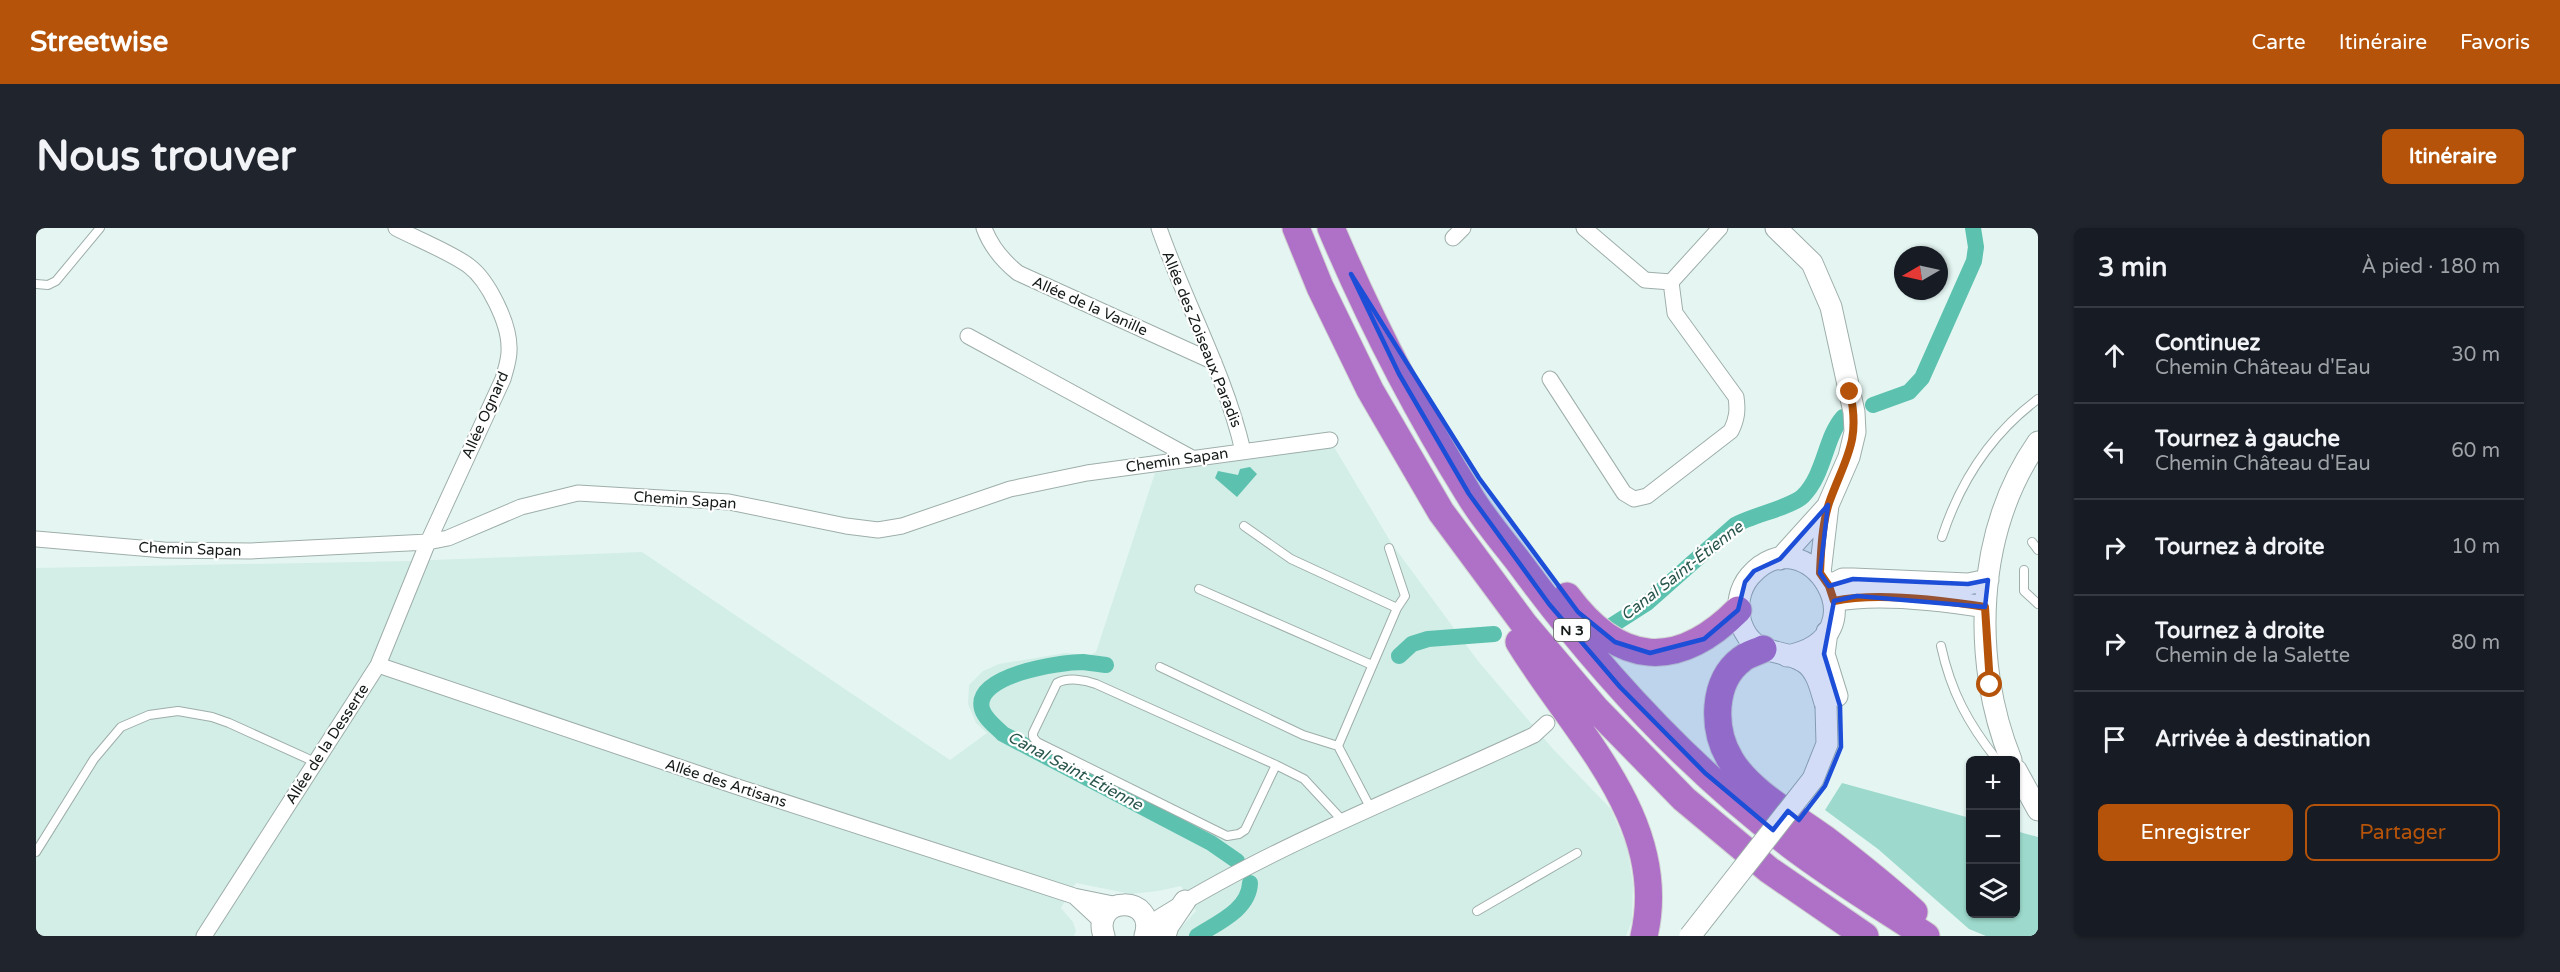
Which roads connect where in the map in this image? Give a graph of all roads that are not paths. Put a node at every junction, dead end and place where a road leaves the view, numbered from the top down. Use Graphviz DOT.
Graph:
graph roads {
  1 [pos="100,228"];
  2 [pos="396,228"];
  3 [pos="984,228"];
  4 [pos="1159,228"];
  5 [pos="1296,228"];
  6 [pos="1331,228"];
  7 [pos="1584,228"];
  8 [pos="1720,228"];
  9 [pos="1776,228"];
  10 [pos="1351,274"];
  11 [pos="1671,282"];
  12 [pos="36,284"];
  13 [pos="968,336"];
  14 [pos="1214,362"];
  15 [pos="1550,380"];
  16 [pos="2038,399"];
  17 [pos="1330,440"];
  18 [pos="2038,442"];
  19 [pos="1243,451"];
  20 [pos="1192,458"];
  21 [pos="1828,505"];
  22 [pos="1441,512"];
  23 [pos="1244,526"];
  24 [pos="1942,537"];
  25 [pos="36,539"];
  26 [pos="428,542"];
  27 [pos="2032,542"];
  28 [pos="1389,548"];
  29 [pos="2038,550"];
  30 [pos="1780,559"];
  31 [pos="2024,570"];
  32 [pos="1988,580"];
  33 [pos="1828,586"];
  34 [pos="1199,589"];
  35 [pos="2038,604"];
  36 [pos="1985,607"];
  37 [pos="1397,608"];
  38 [pos="1738,609"];
  39 [pos="1827,632"];
  40 [pos="1941,646"];
  41 [pos="1775,652"];
  42 [pos="378,665"];
  43 [pos="1372,665"];
  44 [pos="1160,667"];
  45 [pos="1833,706"];
  46 [pos="1547,723"];
  47 [pos="1338,746"];
  48 [pos="1993,756"];
  49 [pos="2010,756"];
  50 [pos="315,762"];
  51 [pos="1276,765"];
  52 [pos="2020,778"];
  53 [pos="1371,809"];
  54 [pos="2038,810"];
  55 [pos="1343,821"];
  56 [pos="36,852"];
  57 [pos="1577,853"];
  58 [pos="1074,896"];
  59 [pos="1185,900"];
  60 [pos="1477,911"];
  61 [pos="1143,926"];
  62 [pos="1101,931"];
  63 [pos="204,936"];
  64 [pos="1644,936"];
  65 [pos="1690,936"];
  66 [pos="1708,936"];
  67 [pos="1865,936"];
  68 [pos="1926,936"];
  69 [pos="1942,936"];
  1 -- 12 [label="lane"];
  2 -- 26 [label="street, Allée Ognard"];
  3 -- 14 [label="street, Allée de la Vanille"];
  4 -- 14 [label="street, Allée des Zoiseaux Paradis"];
  5 -- 22 [label="highway, N 3"];
  6 -- 10 [label="highway, N 3"];
  7 -- 11 [label="street"];
  8 -- 11 [label="street"];
  9 -- 21 [label="street"];
  10 -- 38 [label="highway"];
  10 -- 68 [label="highway, N 3"];
  11 -- 15 [label="street"];
  13 -- 20 [label="street"];
  14 -- 19 [label="street, Allée des Zoiseaux Paradis"];
  16 -- 24 [label="lane"];
  17 -- 19 [label="street, Chemin Sapan"];
  18 -- 32 [label="street"];
  19 -- 20 [label="street, Chemin Sapan"];
  20 -- 26 [label="street, Chemin Sapan"];
  21 -- 30 [label="street"];
  21 -- 33 [label="street"];
  22 -- 64 [label="highway"];
  22 -- 67 [label="highway, N 3"];
  23 -- 37 [label="lane"];
  25 -- 26 [label="street, Chemin Sapan"];
  26 -- 42 [label="street, Allée de la Desserte"];
  27 -- 29 [label="lane"];
  28 -- 37 [label="lane"];
  30 -- 33 [label="street"];
  30 -- 38 [label="street"];
  31 -- 35 [label="lane"];
  32 -- 33 [label="street"];
  32 -- 36 [label="street"];
  33 -- 36 [label="street"];
  33 -- 39 [label="street"];
  34 -- 43 [label="lane"];
  36 -- 49 [label="street"];
  37 -- 43 [label="lane"];
  38 -- 41 [label="street"];
  39 -- 41 [label="street"];
  39 -- 45 [label="street"];
  40 -- 48 [label="lane"];
  41 -- 45 [label="street"];
  41 -- 69 [label="highway"];
  42 -- 50 [label="street, Allée de la Desserte"];
  42 -- 58 [label="street, Allée des Artisans"];
  43 -- 47 [label="lane"];
  44 -- 47 [label="lane"];
  45 -- 65 [label="street, bridge"];
  45 -- 66 [label="street"];
  46 -- 53 [label="street, Allée des Artisans"];
  47 -- 53 [label="lane"];
  50 -- 56 [label="lane"];
  50 -- 63 [label="street, Allée de la Desserte"];
  51 -- 51 [label="lane"];
  51 -- 55 [label="lane"];
  52 -- 54 [label="street"];
  53 -- 55 [label="street, Allée des Artisans"];
  55 -- 59 [label="street, Allée des Artisans"];
  57 -- 60 [label="lane"];
  58 -- 61 [label="street, Allée des Artisans"];
  58 -- 62 [label="street, Allée des Artisans"];
  59 -- 61 [label="street, Allée des Artisans"];
  59 -- 61 [label="street"];
  61 -- 62 [label="street"];
}
